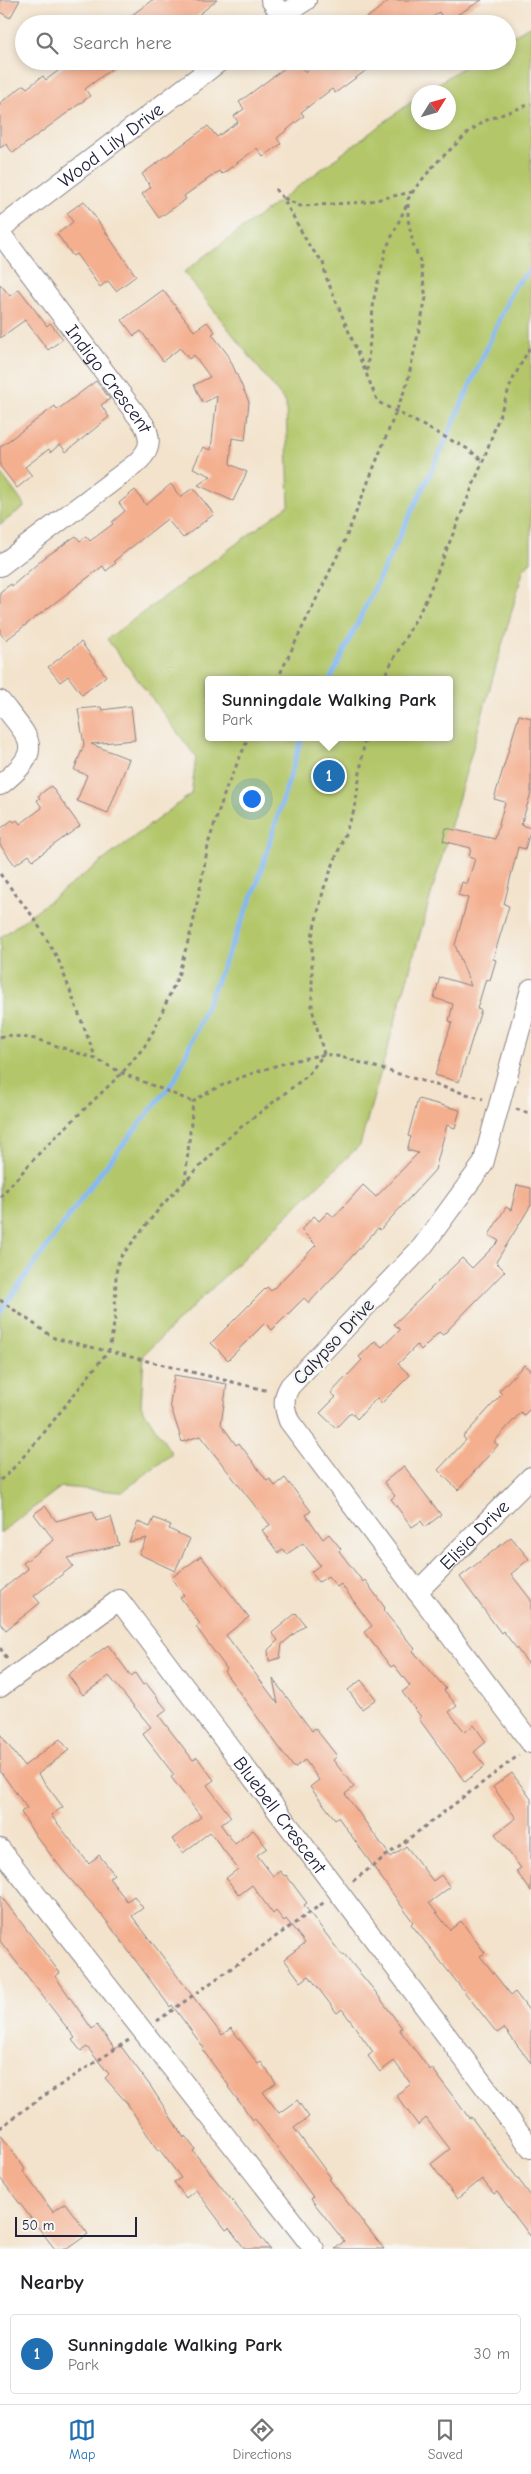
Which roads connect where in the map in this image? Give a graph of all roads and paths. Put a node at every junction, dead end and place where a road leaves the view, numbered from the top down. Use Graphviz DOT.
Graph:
graph roads {
  1 [pos="306,0"];
  2 [pos="274,13"];
  3 [pos="208,70"];
  4 [pos="531,104"];
  5 [pos="275,189"];
  6 [pos="413,192"];
  7 [pos="283,198"];
  8 [pos="408,202"];
  9 [pos="0,229"];
  10 [pos="0,233"];
  11 [pos="531,345"];
  12 [pos="367,372"];
  13 [pos="395,412"];
  14 [pos="483,461"];
  15 [pos="0,566"];
  16 [pos="279,676"];
  17 [pos="384,676"];
  18 [pos="0,701"];
  19 [pos="247,741"];
  20 [pos="364,741"];
  21 [pos="0,785"];
  22 [pos="0,874"];
  23 [pos="531,990"];
  24 [pos="0,1037"];
  25 [pos="324,1054"];
  26 [pos="96,1059"];
  27 [pos="122,1073"];
  28 [pos="194,1102"];
  29 [pos="499,1104"];
  30 [pos="185,1182"];
  31 [pos="0,1197"];
  32 [pos="0,1300"];
  33 [pos="108,1350"];
  34 [pos="284,1395"];
  35 [pos="531,1477"];
  36 [pos="0,1480"];
  37 [pos="417,1592"];
  38 [pos="0,1686"];
  39 [pos="527,1747"];
  40 [pos="0,1849"];
  41 [pos="339,1892"];
  42 [pos="143,2031"];
  43 [pos="0,2128"];
  44 [pos="531,2148"];
  45 [pos="314,2249"];
  1 -- 2 [label="street"];
  3 -- 9 [label="street, Wood Lily Drive"];
  4 -- 6 [label="path"];
  5 -- 7 [label="path"];
  6 -- 7 [label="path"];
  6 -- 8 [label="path"];
  7 -- 12 [label="path"];
  8 -- 12 [label="path"];
  8 -- 13 [label="path"];
  10 -- 15 [label="street, Indigo Crescent"];
  11 -- 14 [label="path"];
  12 -- 13 [label="path"];
  13 -- 14 [label="path"];
  13 -- 16 [label="path"];
  14 -- 17 [label="path"];
  18 -- 21 [label="street"];
  19 -- 27 [label="path"];
  20 -- 25 [label="path"];
  22 -- 26 [label="path"];
  23 -- 29 [label="street, Calypso Drive"];
  24 -- 26 [label="path"];
  25 -- 28 [label="path"];
  25 -- 29 [label="path"];
  25 -- 30 [label="path"];
  26 -- 27 [label="path"];
  27 -- 28 [label="path"];
  27 -- 31 [label="path"];
  28 -- 30 [label="path"];
  29 -- 34 [label="street, Calypso Drive"];
  30 -- 33 [label="path"];
  32 -- 33 [label="path"];
  33 -- 34 [label="path"];
  33 -- 36 [label="path"];
  34 -- 37 [label="street, Calypso Drive"];
  35 -- 37 [label="street, Elisia Drive"];
  37 -- 39 [label="street, Calypso Drive"];
  38 -- 41 [label="street, Bluebell Crescent"];
  39 -- 41 [label="path"];
  40 -- 42 [label="street"];
  41 -- 42 [label="path"];
  41 -- 44 [label="street, Bluebell Crescent"];
  42 -- 43 [label="path"];
  42 -- 45 [label="street"];
}
